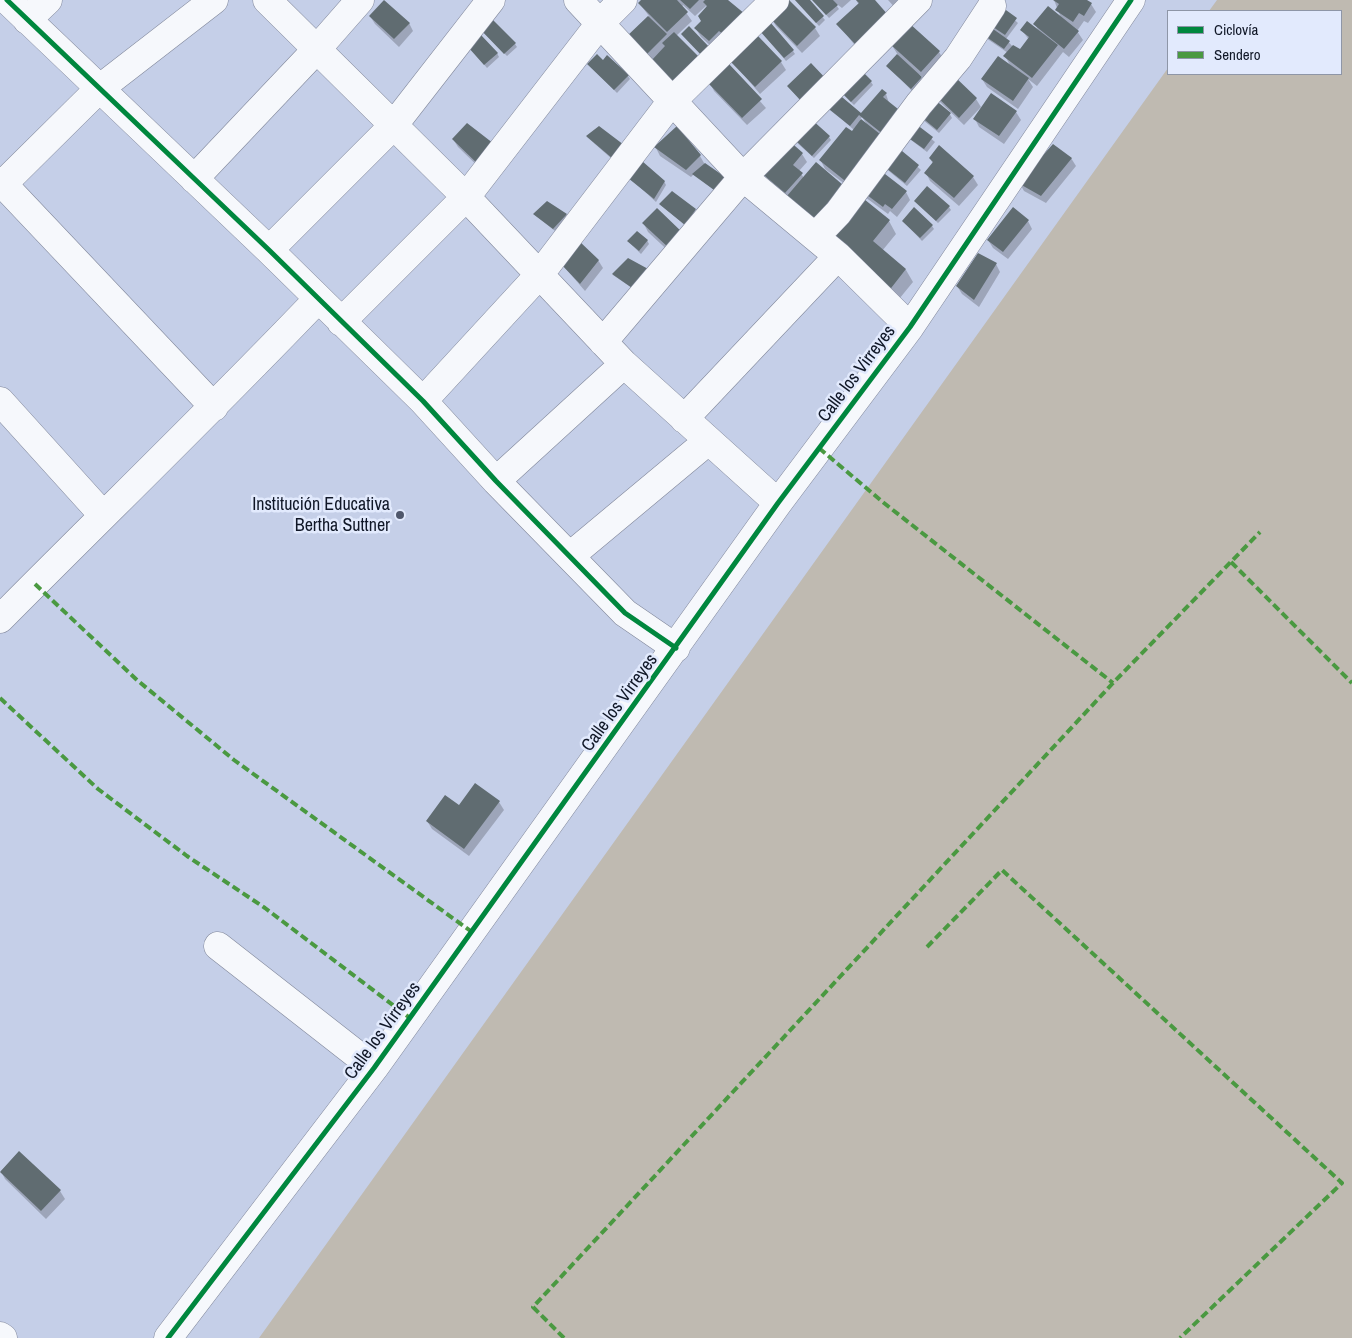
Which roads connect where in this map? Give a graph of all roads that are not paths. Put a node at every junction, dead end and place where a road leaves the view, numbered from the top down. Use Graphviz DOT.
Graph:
graph roads {
  1 [pos="7,0"];
  2 [pos="48,0"];
  3 [pos="214,0"];
  4 [pos="268,0"];
  5 [pos="360,0"];
  6 [pos="491,0"];
  7 [pos="578,0"];
  8 [pos="623,0"];
  9 [pos="775,0"];
  10 [pos="918,0"];
  11 [pos="1124,3"];
  12 [pos="992,6"];
  13 [pos="28,20"];
  14 [pos="601,22"];
  15 [pos="317,49"];
  16 [pos="99,90"];
  17 [pos="671,102"];
  18 [pos="393,126"];
  19 [pos="743,177"];
  20 [pos="194,179"];
  21 [pos="2,186"];
  22 [pos="466,197"];
  23 [pos="815,237"];
  24 [pos="269,250"];
  25 [pos="838,256"];
  26 [pos="540,274"];
  27 [pos="318,299"];
  28 [pos="341,322"];
  29 [pos="910,327"];
  30 [pos="603,342"];
  31 [pos="624,364"];
  32 [pos="0,401"];
  33 [pos="423,401"];
  34 [pos="214,408"];
  35 [pos="684,419"];
  36 [pos="708,441"];
  37 [pos="496,481"];
  38 [pos="778,503"];
  39 [pos="103,515"];
  40 [pos="570,556"];
  41 [pos="0,619"];
  42 [pos="676,648"];
  43 [pos="218,946"];
  44 [pos="374,1068"];
  45 [pos="168,1338"];
  1 -- 13 [label="street"];
  2 -- 13 [label="street"];
  3 -- 16 [label="street"];
  4 -- 15 [label="street"];
  5 -- 15 [label="street"];
  6 -- 18 [label="street"];
  7 -- 14 [label="street"];
  8 -- 14 [label="street"];
  9 -- 17 [label="street"];
  10 -- 19 [label="street"];
  11 -- 29 [label="street, Calle los Virreyes"];
  12 -- 23 [label="street"];
  13 -- 16 [label="street"];
  14 -- 17 [label="street"];
  14 -- 22 [label="street"];
  15 -- 18 [label="street"];
  15 -- 20 [label="street"];
  16 -- 20 [label="street"];
  16 -- 21 [label="street"];
  17 -- 19 [label="street"];
  17 -- 26 [label="street"];
  18 -- 22 [label="street"];
  18 -- 24 [label="street"];
  19 -- 23 [label="street"];
  19 -- 30 [label="street"];
  20 -- 24 [label="street"];
  21 -- 34 [label="street"];
  22 -- 26 [label="street"];
  22 -- 28 [label="street"];
  23 -- 25 [label="street"];
  24 -- 27 [label="street"];
  25 -- 29 [label="street"];
  25 -- 35 [label="street"];
  26 -- 30 [label="street"];
  26 -- 33 [label="street"];
  27 -- 28 [label="street"];
  27 -- 34 [label="street"];
  28 -- 33 [label="street"];
  29 -- 38 [label="street, Calle los Virreyes"];
  30 -- 31 [label="street"];
  31 -- 35 [label="street"];
  31 -- 37 [label="street"];
  32 -- 39 [label="street"];
  33 -- 37 [label="street"];
  34 -- 39 [label="street"];
  35 -- 36 [label="street"];
  36 -- 38 [label="street"];
  36 -- 40 [label="street"];
  37 -- 40 [label="street"];
  38 -- 42 [label="street, Calle los Virreyes"];
  39 -- 41 [label="street"];
  40 -- 42 [label="street"];
  42 -- 44 [label="street, Calle los Virreyes"];
  43 -- 44 [label="street"];
  44 -- 45 [label="street, Calle los Virreyes"];
}
